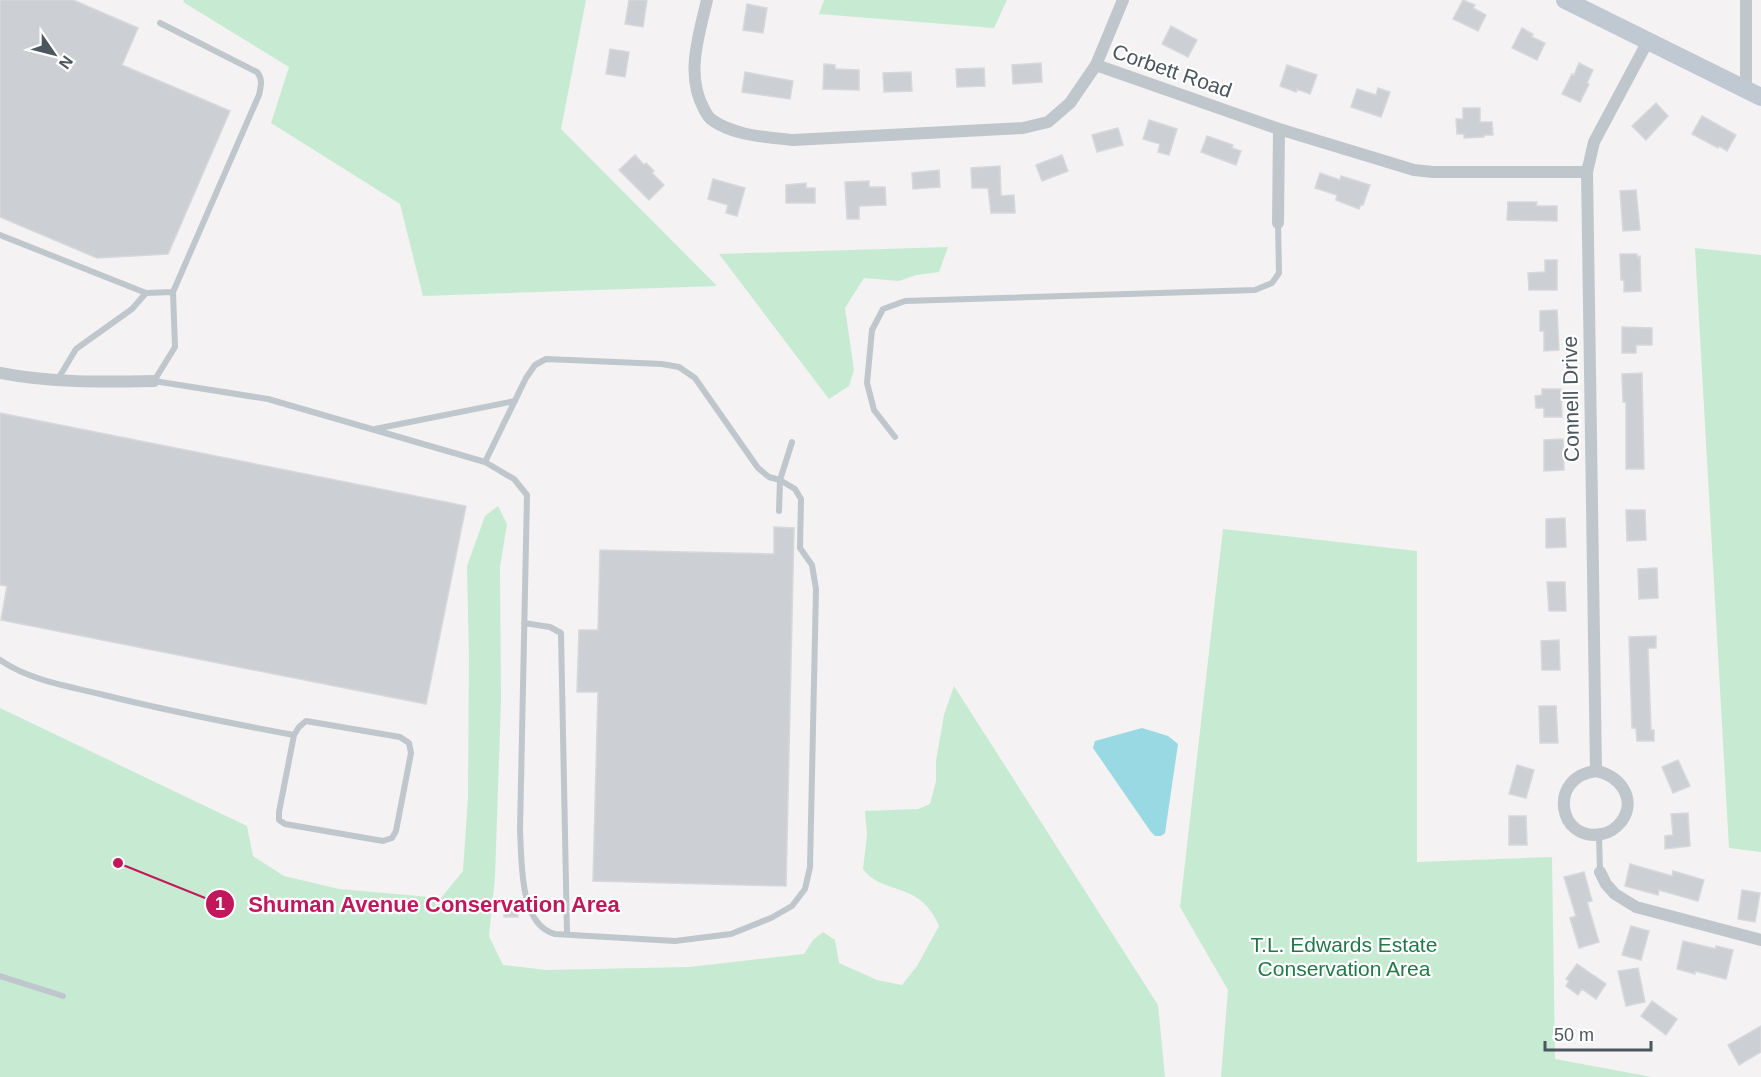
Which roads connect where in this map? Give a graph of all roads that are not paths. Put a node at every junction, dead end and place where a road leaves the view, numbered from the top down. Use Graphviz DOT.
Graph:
graph roads {
  1 [pos="707,0"];
  2 [pos="1123,0"];
  3 [pos="1565,0"];
  4 [pos="1746,0"];
  5 [pos="160,24"];
  6 [pos="1648,41"];
  7 [pos="1096,65"];
  8 [pos="1754,93"];
  9 [pos="1279,129"];
  10 [pos="1587,172"];
  11 [pos="1278,223"];
  12 [pos="0,235"];
  13 [pos="173,292"];
  14 [pos="146,294"];
  15 [pos="0,374"];
  16 [pos="57,380"];
  17 [pos="154,381"];
  18 [pos="515,401"];
  19 [pos="373,430"];
  20 [pos="895,437"];
  21 [pos="792,442"];
  22 [pos="485,462"];
  23 [pos="780,480"];
  24 [pos="779,511"];
  25 [pos="524,622"];
  26 [pos="0,660"];
  27 [pos="294,735"];
  28 [pos="1596,771"];
  29 [pos="1599,835"];
  30 [pos="1600,872"];
  31 [pos="567,934"];
  32 [pos="1761,940"];
  33 [pos="0,976"];
  34 [pos="63,996"];
  1 -- 7 [label="street, Corbett Road"];
  2 -- 7 [label="street"];
  3 -- 6 [label="street"];
  4 -- 8 [label="street"];
  5 -- 13 [label="lane"];
  6 -- 8 [label="street"];
  6 -- 10 [label="street, Connell Drive"];
  7 -- 9 [label="street, Corbett Road"];
  9 -- 10 [label="street, Corbett Road"];
  9 -- 11 [label="street"];
  10 -- 28 [label="street, Connell Drive"];
  11 -- 20 [label="lane"];
  12 -- 14 [label="lane"];
  13 -- 14 [label="lane"];
  13 -- 17 [label="lane"];
  14 -- 16 [label="lane"];
  15 -- 16 [label="street"];
  16 -- 17 [label="street"];
  17 -- 19 [label="lane"];
  18 -- 19 [label="lane"];
  18 -- 22 [label="lane"];
  18 -- 23 [label="lane"];
  19 -- 22 [label="lane"];
  21 -- 23 [label="lane"];
  22 -- 25 [label="lane"];
  23 -- 24 [label="lane"];
  23 -- 31 [label="lane"];
  25 -- 31 [label="lane"];
  25 -- 31 [label="lane"];
  26 -- 27 [label="lane"];
  27 -- 27 [label="lane"];
  28 -- 29 [label="street"];
  28 -- 29 [label="street"];
  29 -- 30 [label="lane"];
  30 -- 32 [label="street"];
  33 -- 34 [label="lane"];
}
